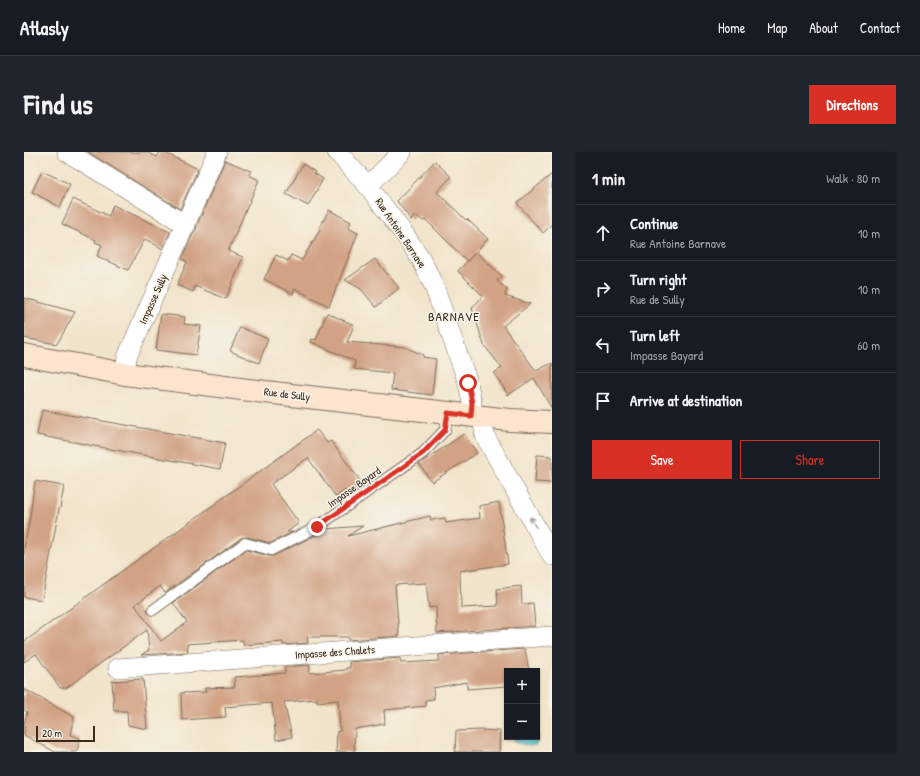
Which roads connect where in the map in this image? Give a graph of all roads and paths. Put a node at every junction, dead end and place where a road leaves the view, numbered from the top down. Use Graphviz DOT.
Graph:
graph roads {
  1 [pos="67,152"];
  2 [pos="217,152"];
  3 [pos="337,152"];
  4 [pos="402,152"];
  5 [pos="368,186"];
  6 [pos="186,225"];
  7 [pos="24,355"];
  8 [pos="125,374"];
  9 [pos="448,413"];
  10 [pos="477,416"];
  11 [pos="552,422"];
  12 [pos="552,556"];
  13 [pos="153,610"];
  14 [pos="552,636"];
  15 [pos="118,668"];
  1 -- 6 [label="street"];
  2 -- 6 [label="street, Impasse Sully"];
  3 -- 5 [label="street, Rue Antoine Barnave"];
  4 -- 5 [label="street"];
  5 -- 10 [label="street, Rue Antoine Barnave"];
  6 -- 8 [label="street, Impasse Sully"];
  7 -- 8 [label="street, Rue de Sully"];
  8 -- 9 [label="street, Rue de Sully"];
  9 -- 10 [label="street, Rue de Sully"];
  9 -- 13 [label="lane, Impasse Bayard"];
  10 -- 11 [label="street, Rue de Sully"];
  12 -- 10 [label="street, Rue Antoine Barnave, one-way"];
  14 -- 15 [label="street, Impasse des Chalets"];
}
